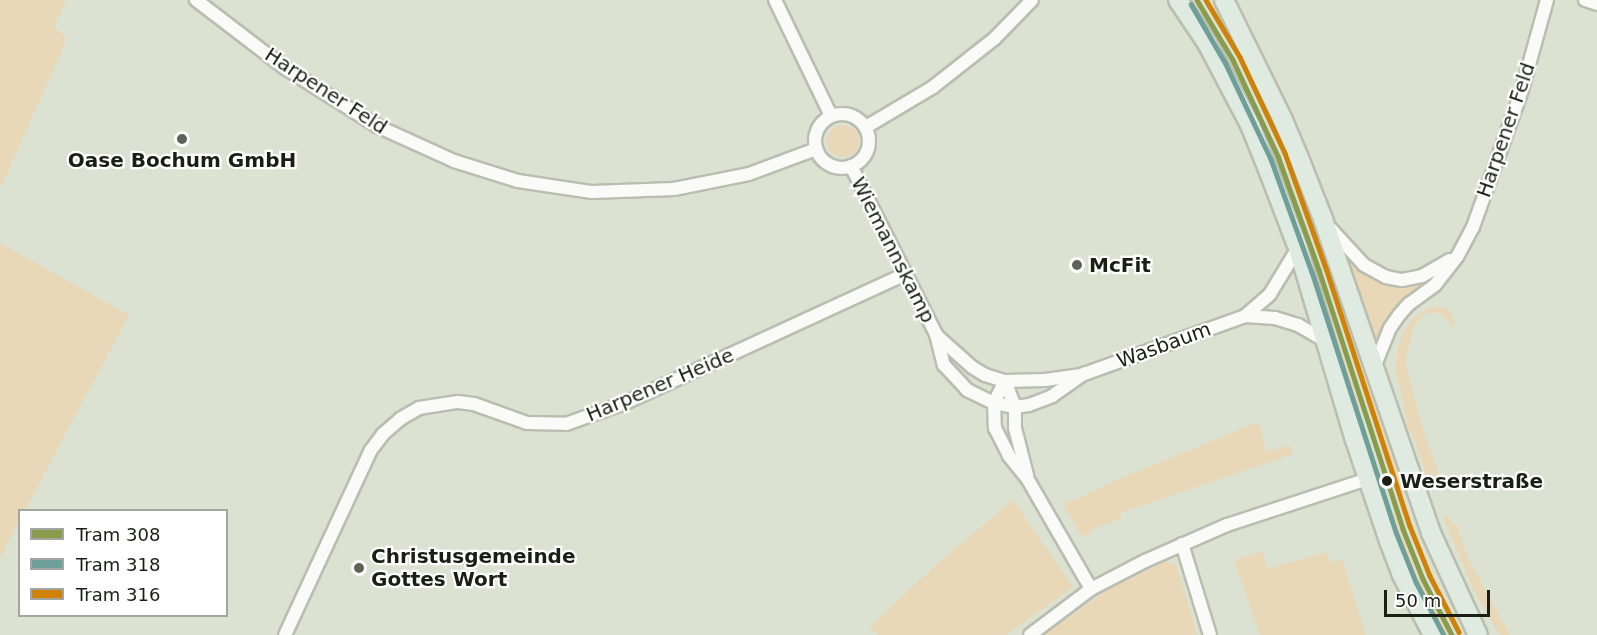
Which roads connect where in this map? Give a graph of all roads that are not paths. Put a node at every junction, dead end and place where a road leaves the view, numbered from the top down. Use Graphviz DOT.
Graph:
graph roads {
  1 [pos="196,0"];
  2 [pos="775,0"];
  3 [pos="1032,0"];
  4 [pos="1178,0"];
  5 [pos="1224,0"];
  6 [pos="1547,0"];
  7 [pos="1585,0"];
  8 [pos="1597,4"];
  9 [pos="831,116"];
  10 [pos="866,128"];
  11 [pos="816,149"];
  12 [pos="851,166"];
  13 [pos="1323,219"];
  14 [pos="1298,248"];
  15 [pos="1456,257"];
  16 [pos="905,274"];
  17 [pos="1245,316"];
  18 [pos="936,334"];
  19 [pos="1327,341"];
  20 [pos="1373,370"];
  21 [pos="1084,374"];
  22 [pos="1005,381"];
  23 [pos="994,403"];
  24 [pos="1015,407"];
  25 [pos="1028,478"];
  26 [pos="1368,478"];
  27 [pos="1182,544"];
  28 [pos="1091,589"];
  29 [pos="285,635"];
  30 [pos="1030,635"];
  31 [pos="1210,635"];
  32 [pos="1433,635"];
  33 [pos="1478,635"];
  1 -- 11 [label="street, Harpener Feld"];
  2 -- 9 [label="street"];
  3 -- 10 [label="street"];
  4 -- 14 [label="main road"];
  5 -- 13 [label="main road"];
  6 -- 15 [label="street, Harpener Feld"];
  7 -- 8 [label="street"];
  9 -- 10 [label="street"];
  9 -- 11 [label="street"];
  10 -- 12 [label="street"];
  11 -- 12 [label="street"];
  12 -- 16 [label="street, Wiemannskamp"];
  13 -- 15 [label="street"];
  13 -- 20 [label="main road"];
  14 -- 17 [label="street, Wasbaum"];
  14 -- 19 [label="main road"];
  15 -- 20 [label="street, Harpener Feld"];
  16 -- 18 [label="street, Wiemannskamp"];
  16 -- 29 [label="street, Harpener Heide"];
  17 -- 19 [label="street, Wasbaum"];
  17 -- 21 [label="street, Wasbaum"];
  18 -- 22 [label="street, Wiemannskamp"];
  18 -- 23 [label="street, Wiemannskamp"];
  19 -- 26 [label="main road"];
  20 -- 33 [label="main road"];
  21 -- 22 [label="street, Wasbaum"];
  21 -- 24 [label="street, Wasbaum"];
  22 -- 23 [label="street"];
  22 -- 24 [label="street"];
  23 -- 24 [label="street, Wasbaum"];
  23 -- 25 [label="street"];
  24 -- 25 [label="street"];
  25 -- 28 [label="street"];
  26 -- 27 [label="street"];
  26 -- 32 [label="main road"];
  27 -- 28 [label="street"];
  27 -- 31 [label="street"];
  28 -- 30 [label="street"];
}
